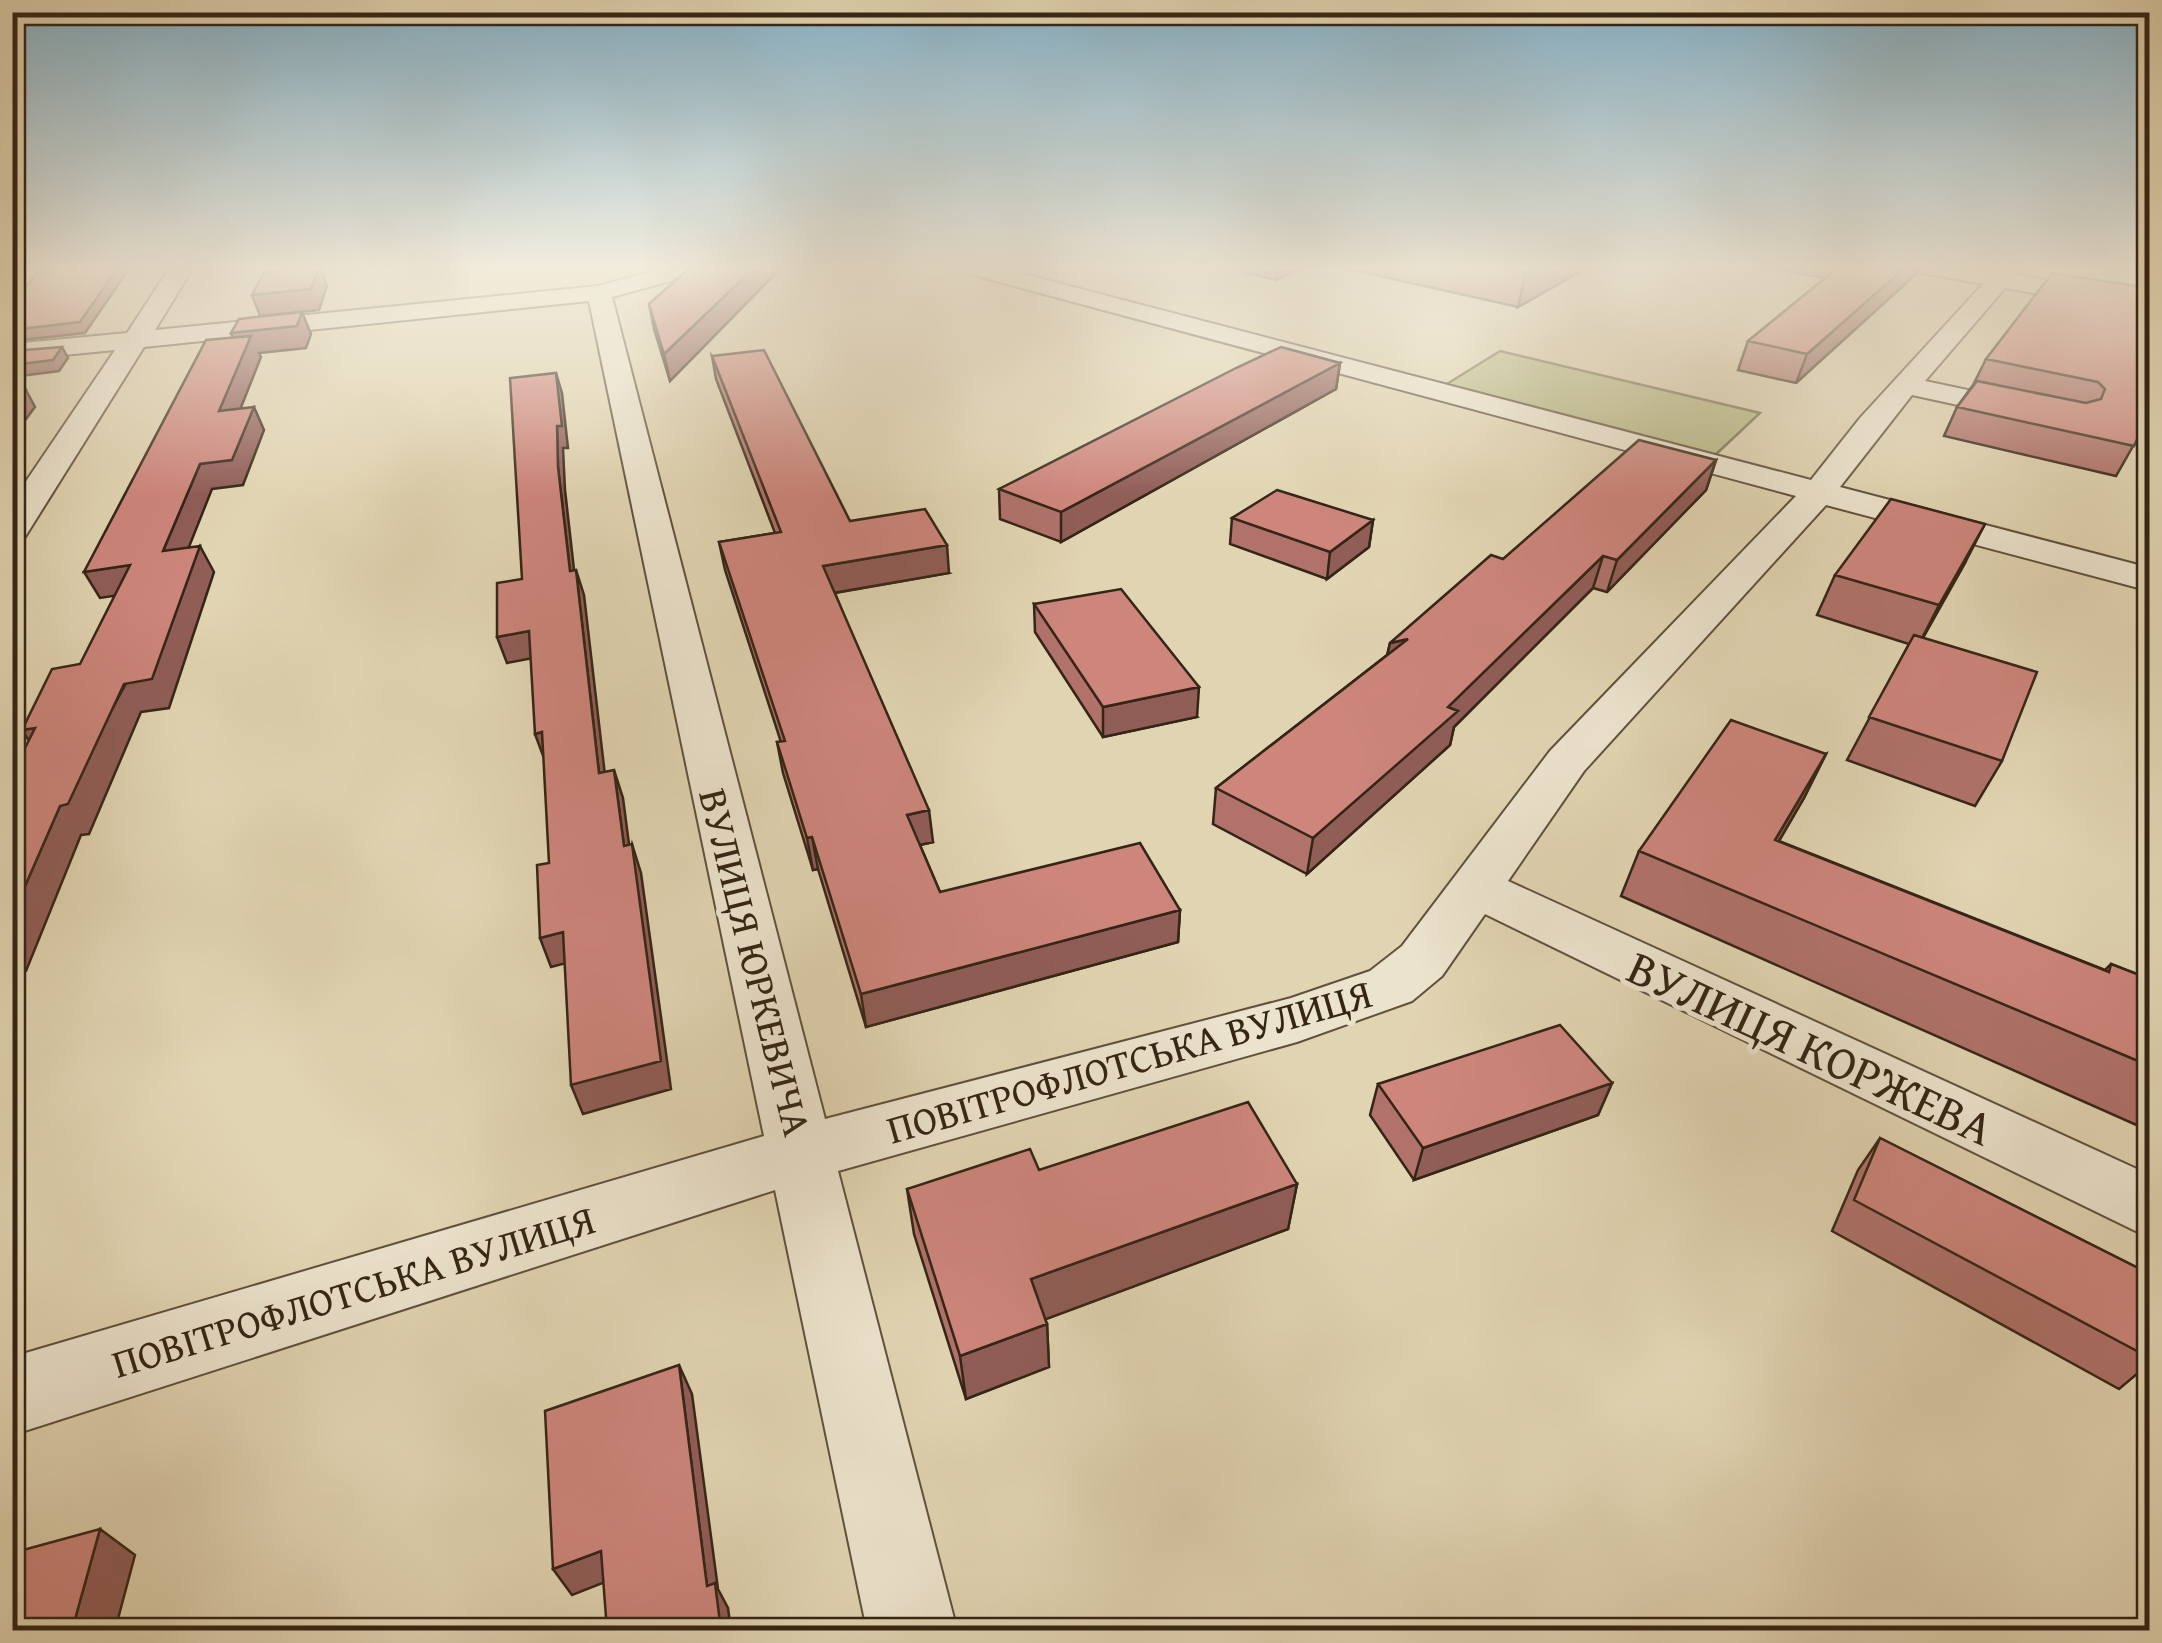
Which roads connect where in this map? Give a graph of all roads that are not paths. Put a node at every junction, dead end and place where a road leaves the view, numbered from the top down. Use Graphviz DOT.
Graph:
graph roads {
  1 [pos="108,343"];
  2 [pos="133,343"];
  3 [pos="611,343"];
  4 [pos="1255,343"];
  5 [pos="1944,343"];
  6 [pos="12,352"];
  7 [pos="1905,385"];
  8 [pos="2053,416"];
  9 [pos="1819,492"];
  10 [pos="12,529"];
  11 [pos="2150,580"];
  12 [pos="1472,886"];
  13 [pos="802,1153"];
  14 [pos="2150,1208"];
  15 [pos="12,1396"];
  16 [pos="912,1630"];
  1 -- 6 [label="street"];
  2 -- 10 [label="street"];
  3 -- 13 [label="street, ВУЛИЦЯ ЮРКЕВИЧА"];
  4 -- 9 [label="street"];
  5 -- 7 [label="street, ПОВІТРОФЛОТСЬКА ВУЛИЦЯ"];
  7 -- 8 [label="street"];
  7 -- 9 [label="street, ПОВІТРОФЛОТСЬКА ВУЛИЦЯ"];
  9 -- 11 [label="street"];
  9 -- 12 [label="street, ПОВІТРОФЛОТСЬКА ВУЛИЦЯ"];
  12 -- 13 [label="street, ПОВІТРОФЛОТСЬКА ВУЛИЦЯ"];
  12 -- 14 [label="street, ВУЛИЦЯ КОРЖЕВА"];
  13 -- 15 [label="street, ПОВІТРОФЛОТСЬКА ВУЛИЦЯ"];
  13 -- 16 [label="street, ВУЛИЦЯ ЮРКЕВИЧА"];
}
